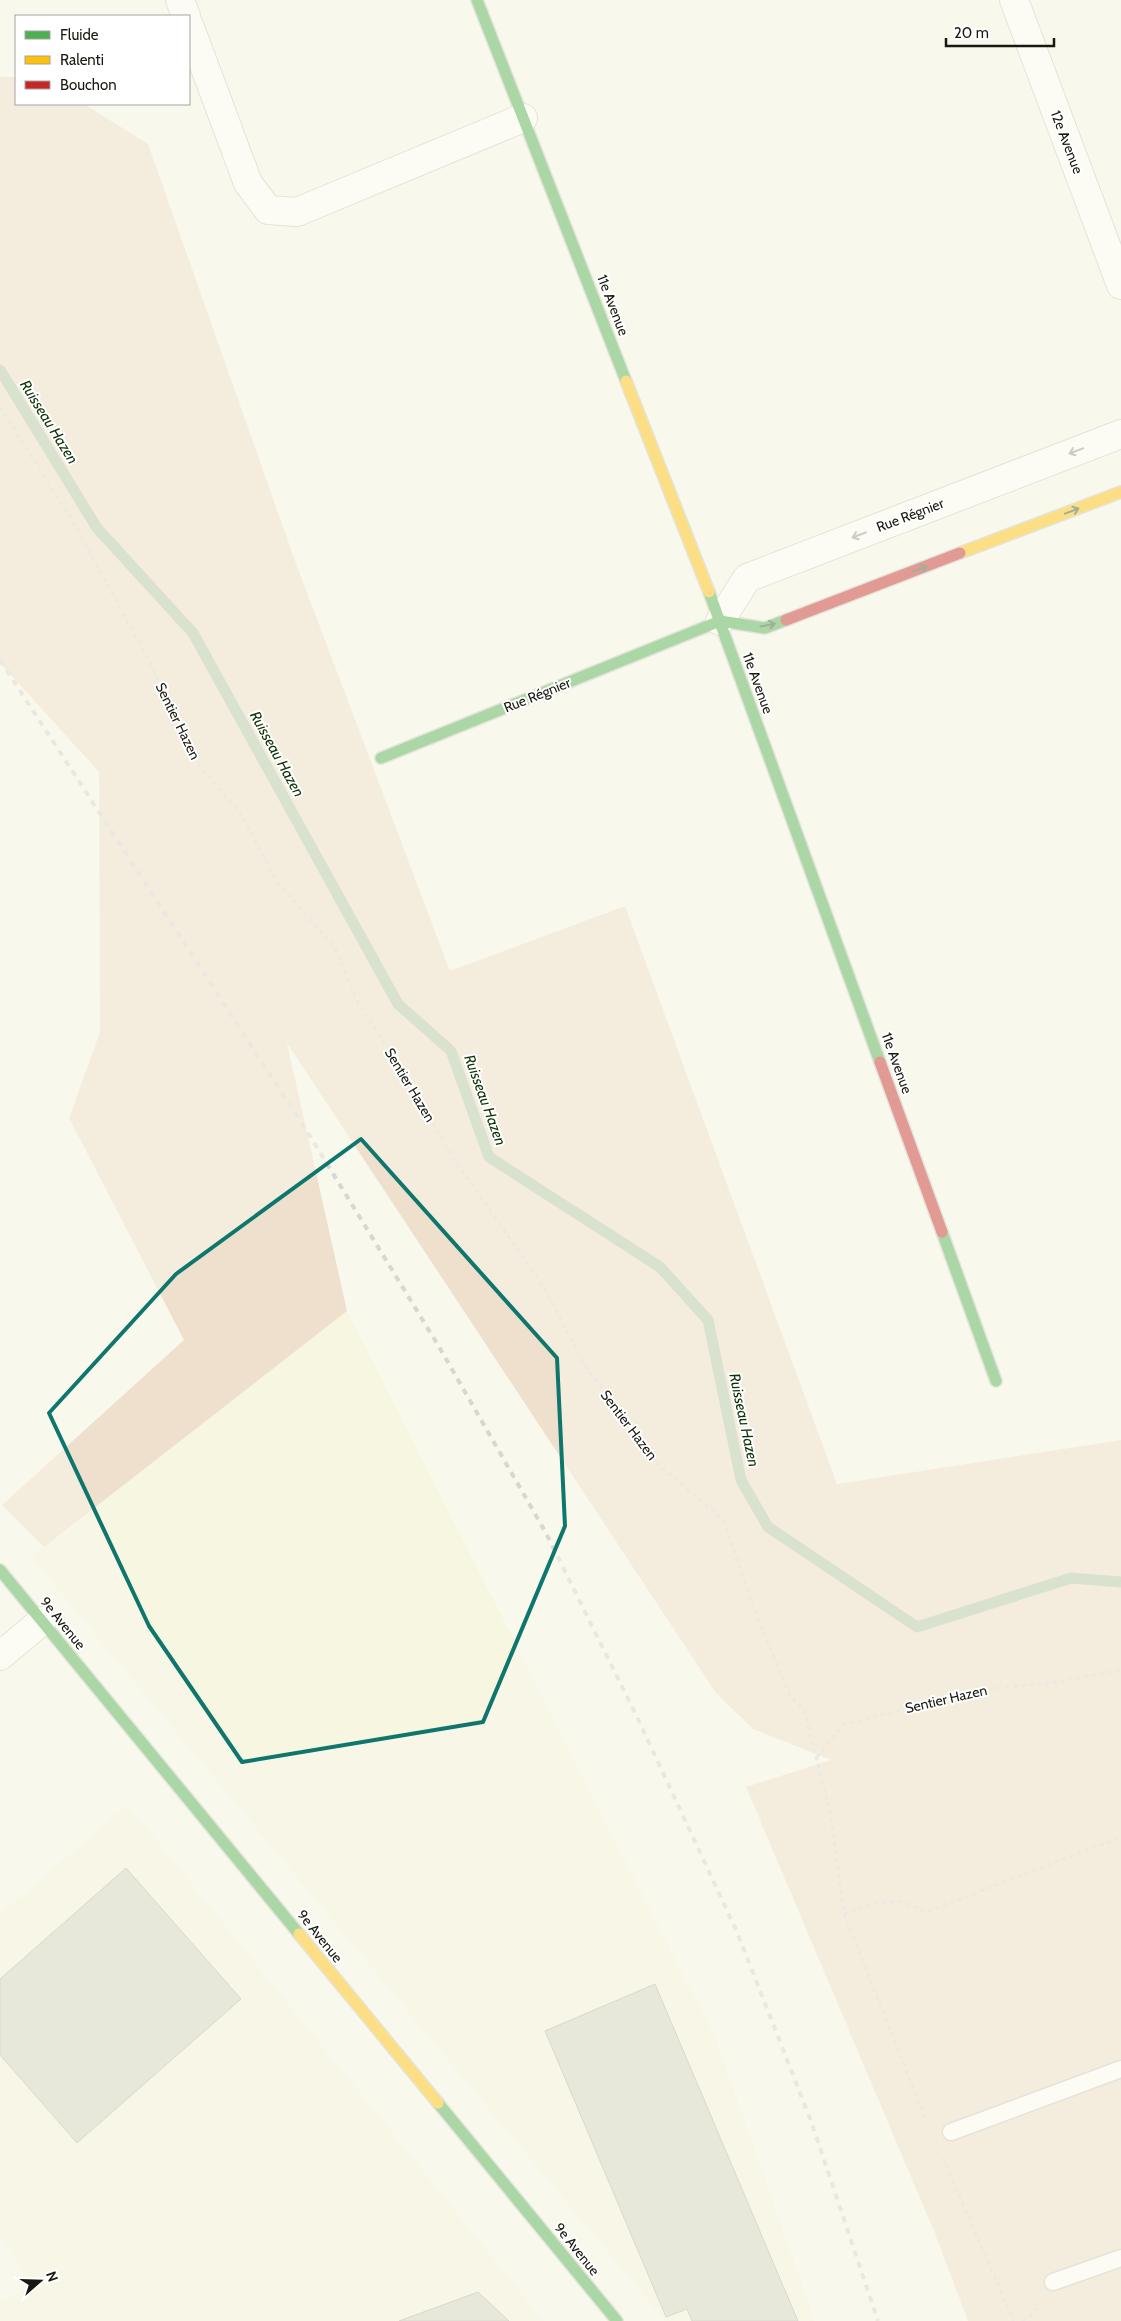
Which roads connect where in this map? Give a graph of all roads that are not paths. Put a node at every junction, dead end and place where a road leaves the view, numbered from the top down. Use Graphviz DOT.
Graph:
graph roads {
  1 [pos="180,0"];
  2 [pos="477,0"];
  3 [pos="1014,0"];
  4 [pos="186,15"];
  5 [pos="190,27"];
  6 [pos="524,118"];
  7 [pos="1121,285"];
  8 [pos="1121,434"];
  9 [pos="1121,492"];
  10 [pos="720,621"];
  11 [pos="381,758"];
  12 [pos="996,1382"];
  13 [pos="0,1570"];
  14 [pos="42,1621"];
  15 [pos="0,1656"];
  16 [pos="1121,2069"];
  17 [pos="951,2132"];
  18 [pos="1121,2258"];
  19 [pos="1053,2282"];
  20 [pos="617,2321"];
  1 -- 4 [label="street"];
  2 -- 6 [label="street, 11e Avenue"];
  3 -- 7 [label="street, 12e Avenue"];
  5 -- 6 [label="street"];
  6 -- 10 [label="street, 11e Avenue"];
  8 -- 10 [label="street, Rue Régnier, one-way"];
  10 -- 9 [label="street, one-way"];
  10 -- 11 [label="street, Rue Régnier"];
  10 -- 12 [label="street, 11e Avenue"];
  13 -- 14 [label="street, 9e Avenue"];
  14 -- 15 [label="street"];
  14 -- 20 [label="street, 9e Avenue"];
  16 -- 17 [label="lane"];
  18 -- 19 [label="lane"];
}
